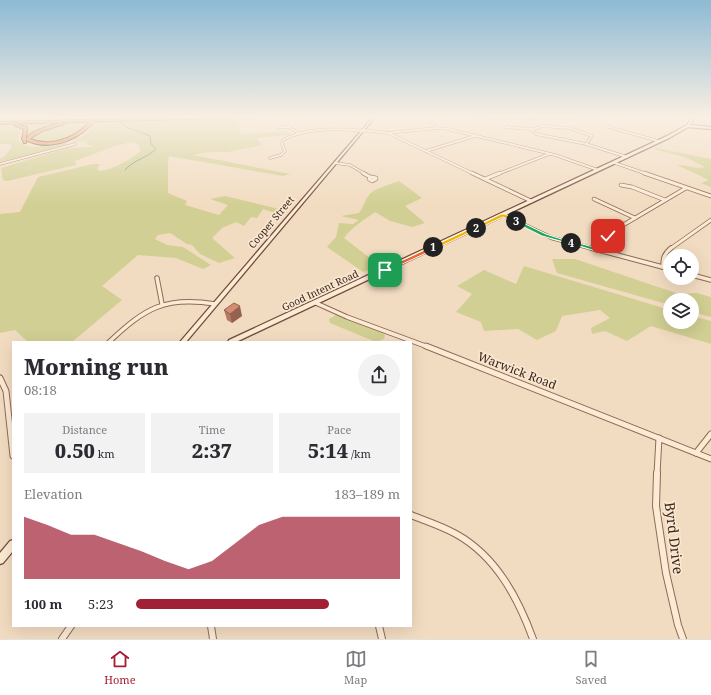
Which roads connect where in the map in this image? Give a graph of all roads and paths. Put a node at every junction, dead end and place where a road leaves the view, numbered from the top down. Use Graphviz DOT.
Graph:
graph roads {
  1 [pos="68,146"];
  2 [pos="283,146"];
  3 [pos="349,146"];
  4 [pos="413,146"];
  5 [pos="445,146"];
  6 [pos="518,146"];
  7 [pos="592,146"];
  8 [pos="649,146"];
  9 [pos="426,152"];
  10 [pos="550,153"];
  11 [pos="627,157"];
  12 [pos="270,158"];
  13 [pos="335,163"];
  14 [pos="615,163"];
  15 [pos="0,164"];
  16 [pos="598,170"];
  17 [pos="370,178"];
  18 [pos="485,179"];
  19 [pos="621,185"];
  20 [pos="686,188"];
  21 [pos="711,196"];
  22 [pos="594,199"];
  23 [pos="665,200"];
  24 [pos="531,201"];
  25 [pos="503,215"];
  26 [pos="635,218"];
  27 [pos="711,220"];
  28 [pos="670,249"];
  29 [pos="603,251"];
  30 [pos="663,267"];
  31 [pos="699,277"];
  32 [pos="157,278"];
  33 [pos="711,280"];
  34 [pos="316,303"];
  35 [pos="162,304"];
  36 [pos="215,304"];
  37 [pos="110,341"];
  38 [pos="184,341"];
  39 [pos="233,341"];
  40 [pos="410,341"];
  41 [pos="412,342"];
  42 [pos="0,378"];
  43 [pos="11,414"];
  44 [pos="711,434"];
  45 [pos="12,435"];
  46 [pos="659,438"];
  47 [pos="696,453"];
  48 [pos="711,460"];
  49 [pos="412,515"];
  50 [pos="12,545"];
  51 [pos="0,560"];
  52 [pos="70,627"];
  53 [pos="212,627"];
  54 [pos="378,627"];
  55 [pos="62,639"];
  56 [pos="213,639"];
  57 [pos="382,639"];
  58 [pos="533,639"];
  59 [pos="683,639"];
  1 -- 15 [label="street"];
  2 -- 12 [label="street"];
  3 -- 13 [label="main road, Cooper Street"];
  4 -- 9 [label="street"];
  5 -- 9 [label="street"];
  6 -- 10 [label="street"];
  7 -- 11 [label="street"];
  8 -- 11 [label="main road, Good Intent Road"];
  9 -- 18 [label="street"];
  10 -- 16 [label="street"];
  10 -- 18 [label="street"];
  11 -- 14 [label="main road, Good Intent Road"];
  13 -- 17 [label="street"];
  13 -- 36 [label="main road, Cooper Street"];
  14 -- 16 [label="main road, Good Intent Road"];
  14 -- 20 [label="street"];
  16 -- 24 [label="main road, Good Intent Road"];
  18 -- 24 [label="street"];
  19 -- 23 [label="street"];
  20 -- 21 [label="street"];
  20 -- 23 [label="street"];
  22 -- 26 [label="street"];
  23 -- 26 [label="street"];
  24 -- 25 [label="main road, Good Intent Road"];
  25 -- 29 [label="street"];
  25 -- 34 [label="main road, Good Intent Road"];
  26 -- 29 [label="street"];
  27 -- 28 [label="street"];
  29 -- 30 [label="street"];
  31 -- 33 [label="street"];
  32 -- 35 [label="street"];
  34 -- 39 [label="main road, Good Intent Road"];
  34 -- 40 [label="street, Warwick Road"];
  35 -- 36 [label="street"];
  35 -- 37 [label="street"];
  36 -- 38 [label="main road, Cooper Street"];
  41 -- 46 [label="street, Warwick Road"];
  42 -- 43 [label="street"];
  43 -- 45 [label="street"];
  44 -- 47 [label="street"];
  46 -- 47 [label="street, Warwick Road"];
  46 -- 59 [label="street, Byrd Drive"];
  47 -- 48 [label="street, Warwick Road"];
  49 -- 58 [label="street"];
  50 -- 51 [label="main road"];
  52 -- 55 [label="street"];
  53 -- 56 [label="street"];
  54 -- 57 [label="street"];
}
